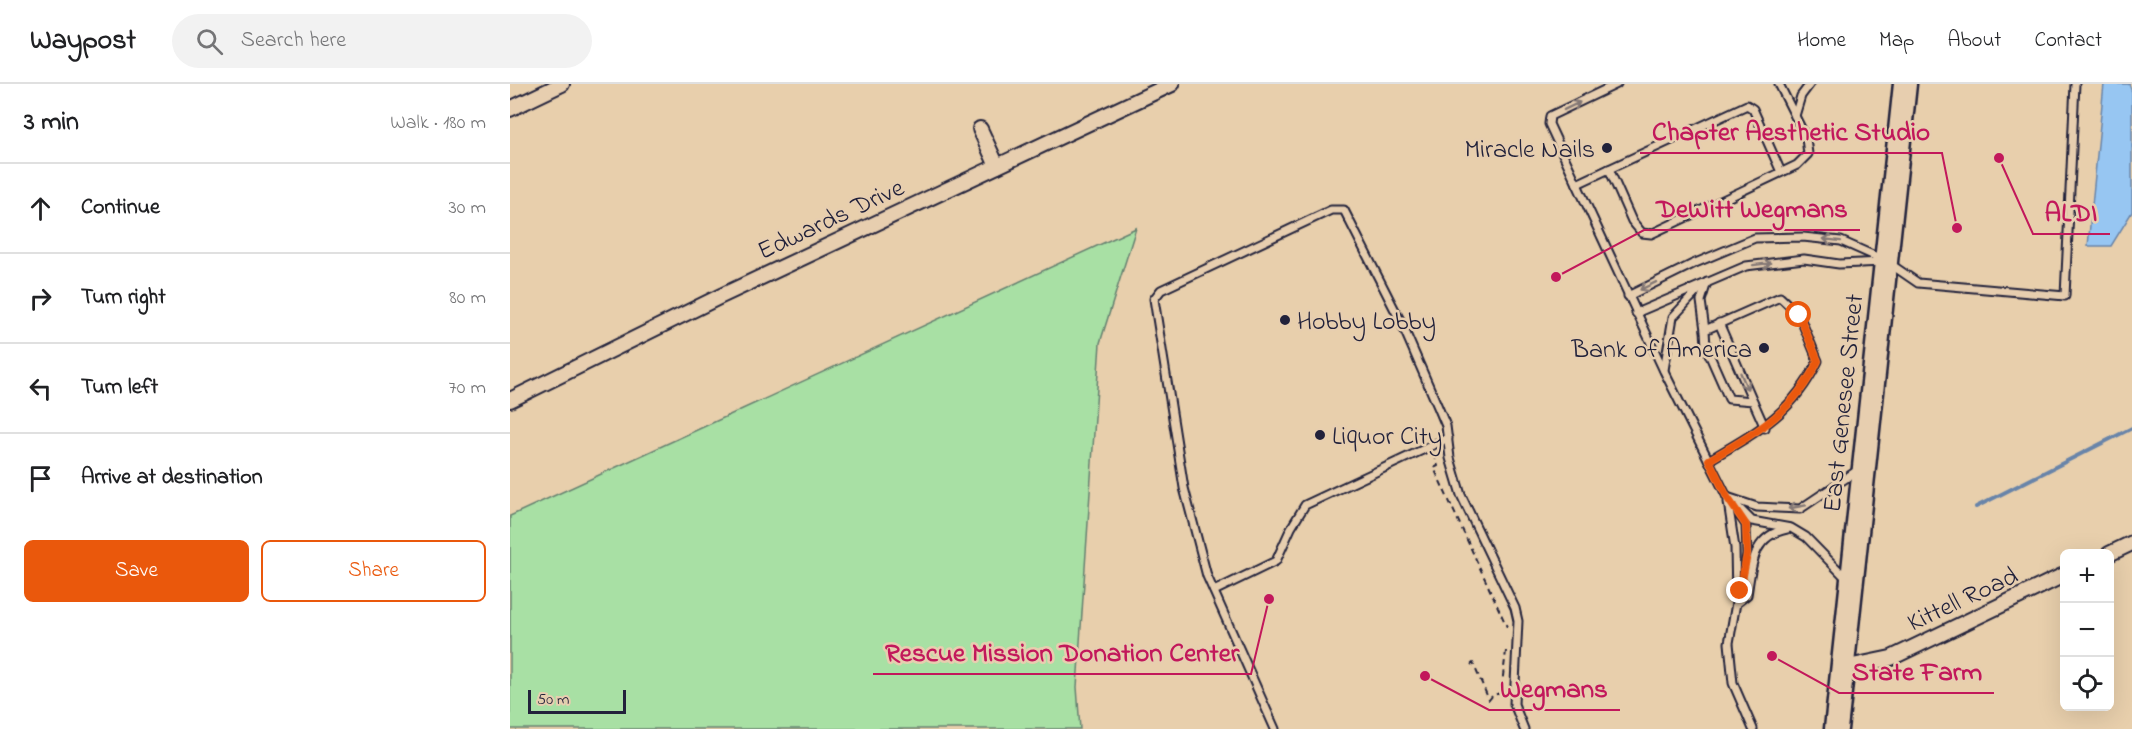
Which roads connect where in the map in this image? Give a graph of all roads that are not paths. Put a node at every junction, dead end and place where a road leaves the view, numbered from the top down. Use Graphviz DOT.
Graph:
graph roads {
  1 [pos="562,84"];
  2 [pos="1172,84"];
  3 [pos="1617,84"];
  4 [pos="1779,84"];
  5 [pos="1810,84"];
  6 [pos="2075,84"];
  7 [pos="1902,85"];
  8 [pos="510,109"];
  9 [pos="1795,116"];
  10 [pos="980,129"];
  11 [pos="997,166"];
  12 [pos="1609,169"];
  13 [pos="1781,172"];
  14 [pos="1577,184"];
  15 [pos="1886,261"];
  16 [pos="1707,282"];
  17 [pos="1628,296"];
  18 [pos="1636,313"];
  19 [pos="1719,323"];
  20 [pos="1705,330"];
  21 [pos="1664,371"];
  22 [pos="510,400"];
  23 [pos="1753,401"];
  24 [pos="1765,428"];
  25 [pos="1448,438"];
  26 [pos="1709,460"];
  27 [pos="1864,466"];
  28 [pos="1727,497"];
  29 [pos="1791,528"];
  30 [pos="2132,543"];
  31 [pos="2114,552"];
  32 [pos="2060,577"];
  33 [pos="1851,583"];
  34 [pos="1214,591"];
  35 [pos="1736,603"];
  36 [pos="1843,668"];
  37 [pos="1275,729"];
  38 [pos="1524,729"];
  39 [pos="1753,729"];
  40 [pos="1836,729"];
  1 -- 8 [label="street"];
  2 -- 11 [label="street, Edwards Drive"];
  14 -- 3 [label="lane, one-way"];
  4 -- 9 [label="lane"];
  5 -- 9 [label="lane"];
  6 -- 15 [label="lane"];
  7 -- 15 [label="highway, East Genesee Street"];
  9 -- 13 [label="lane"];
  10 -- 11 [label="street"];
  11 -- 22 [label="street, Edwards Drive"];
  12 -- 13 [label="lane"];
  12 -- 13 [label="lane"];
  12 -- 14 [label="lane"];
  14 -- 17 [label="lane"];
  16 -- 15 [label="lane, one-way"];
  15 -- 17 [label="lane, one-way"];
  15 -- 27 [label="highway, East Genesee Street"];
  16 -- 18 [label="lane"];
  16 -- 20 [label="lane"];
  16 -- 21 [label="lane"];
  17 -- 18 [label="lane"];
  18 -- 21 [label="lane"];
  19 -- 20 [label="lane"];
  19 -- 23 [label="lane, one-way"];
  19 -- 24 [label="lane"];
  20 -- 23 [label="lane"];
  21 -- 26 [label="lane"];
  23 -- 24 [label="lane"];
  24 -- 26 [label="lane"];
  25 -- 34 [label="lane"];
  25 -- 34 [label="lane"];
  25 -- 38 [label="lane"];
  26 -- 28 [label="lane"];
  27 -- 28 [label="lane, one-way"];
  27 -- 33 [label="highway, East Genesee Street"];
  28 -- 29 [label="lane"];
  28 -- 35 [label="lane"];
  28 -- 35 [label="lane"];
  29 -- 33 [label="lane"];
  29 -- 35 [label="lane"];
  30 -- 31 [label="street"];
  32 -- 36 [label="street, Kittell Road"];
  33 -- 36 [label="highway, East Genesee Street"];
  34 -- 37 [label="lane"];
  35 -- 39 [label="lane"];
  36 -- 40 [label="highway, East Genesee Street"];
}
